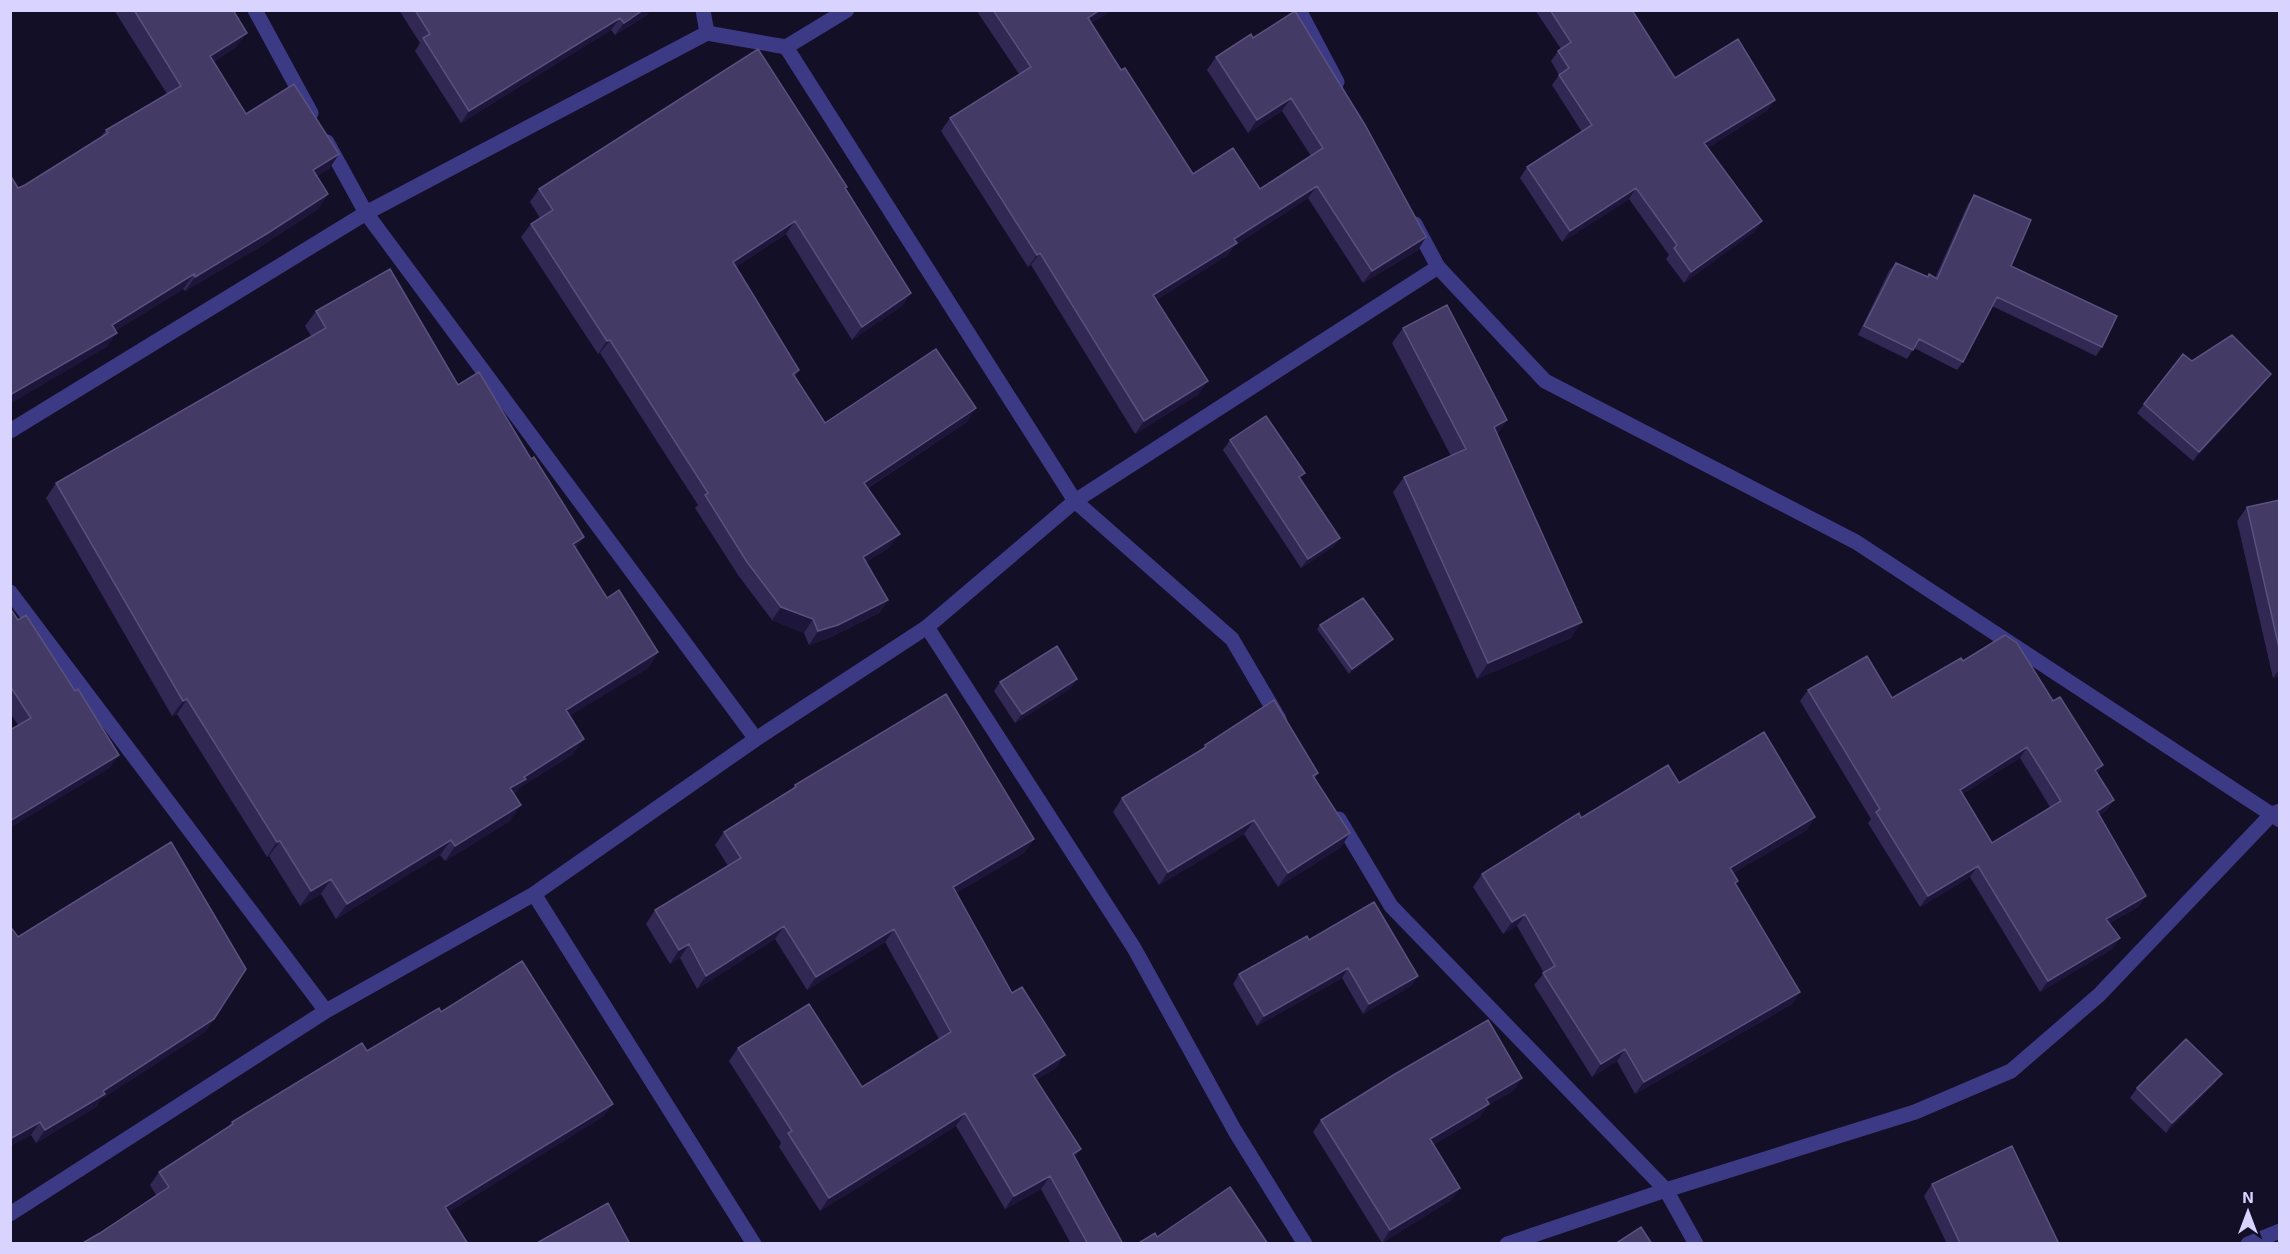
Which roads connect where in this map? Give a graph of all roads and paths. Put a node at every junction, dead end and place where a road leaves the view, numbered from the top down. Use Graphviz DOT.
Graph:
graph roads {
  1 [pos="255,10"];
  2 [pos="703,10"];
  3 [pos="848,10"];
  4 [pos="1299,10"];
  5 [pos="707,33"];
  6 [pos="786,47"];
  7 [pos="1343,93"];
  8 [pos="366,213"];
  9 [pos="1410,216"];
  10 [pos="1438,267"];
  11 [pos="10,431"];
  12 [pos="1075,501"];
  13 [pos="10,592"];
  14 [pos="927,627"];
  15 [pos="1287,732"];
  16 [pos="756,739"];
  17 [pos="1330,804"];
  18 [pos="2277,815"];
  19 [pos="534,894"];
  20 [pos="326,1011"];
  21 [pos="1666,1190"];
  22 [pos="10,1214"];
  23 [pos="2280,1231"];
  24 [pos="754,1244"];
  25 [pos="1305,1244"];
  26 [pos="1508,1244"];
  27 [pos="1696,1244"];
  28 [pos="2248,1244"];
  1 -- 8 [label="street"];
  2 -- 5 [label="street"];
  3 -- 6 [label="street"];
  4 -- 7 [label="street"];
  5 -- 6 [label="street"];
  5 -- 8 [label="street"];
  6 -- 12 [label="street"];
  8 -- 11 [label="street"];
  8 -- 16 [label="street"];
  9 -- 10 [label="street"];
  10 -- 12 [label="street"];
  10 -- 18 [label="street"];
  12 -- 14 [label="street"];
  12 -- 15 [label="street"];
  13 -- 20 [label="street"];
  14 -- 16 [label="street"];
  14 -- 25 [label="street"];
  16 -- 19 [label="street"];
  17 -- 21 [label="street"];
  18 -- 21 [label="street"];
  19 -- 20 [label="street"];
  19 -- 24 [label="street"];
  20 -- 22 [label="street"];
  21 -- 26 [label="street"];
  21 -- 27 [label="street"];
  23 -- 28 [label="street"];
}
